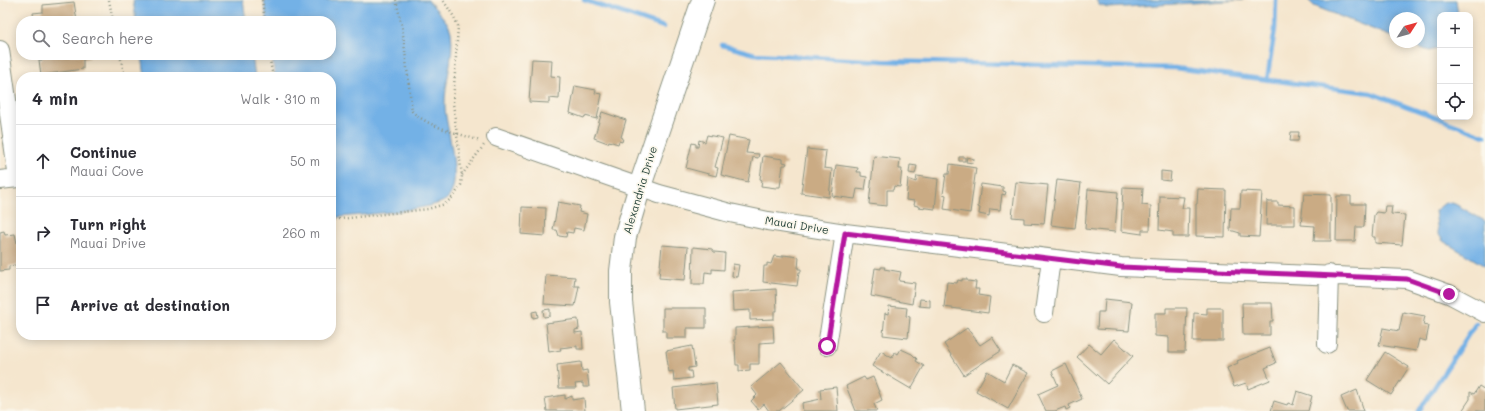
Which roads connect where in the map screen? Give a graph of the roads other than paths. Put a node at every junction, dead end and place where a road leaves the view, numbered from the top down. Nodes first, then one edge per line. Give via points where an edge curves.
1 (703, 0) edge
2 (0, 50) edge
3 (491, 142) road end
4 (16, 164) edge
5 (16, 178) edge
6 (0, 180) edge
7 (640, 186) junction
8 (845, 233) junction
9 (1051, 259) junction
10 (1329, 274) junction
11 (1044, 313) dead end
12 (1485, 313) edge
13 (1327, 344) dead end
14 (827, 346) dead end
15 (633, 411) edge

1 - 7 street, Alexandria Drive
2 - 4 street
3 - 7 street, Mauai Drive
5 - 6 street
7 - 8 street, Mauai Drive via 659,194 730,213
7 - 15 street, Alexandria Drive via 625,237 620,302
8 - 9 street, Mauai Drive
8 - 14 street
9 - 10 street, Mauai Drive via 1121,267
9 - 11 street
10 - 12 street, Mauai Drive via 1407,279 1449,294
10 - 13 street

